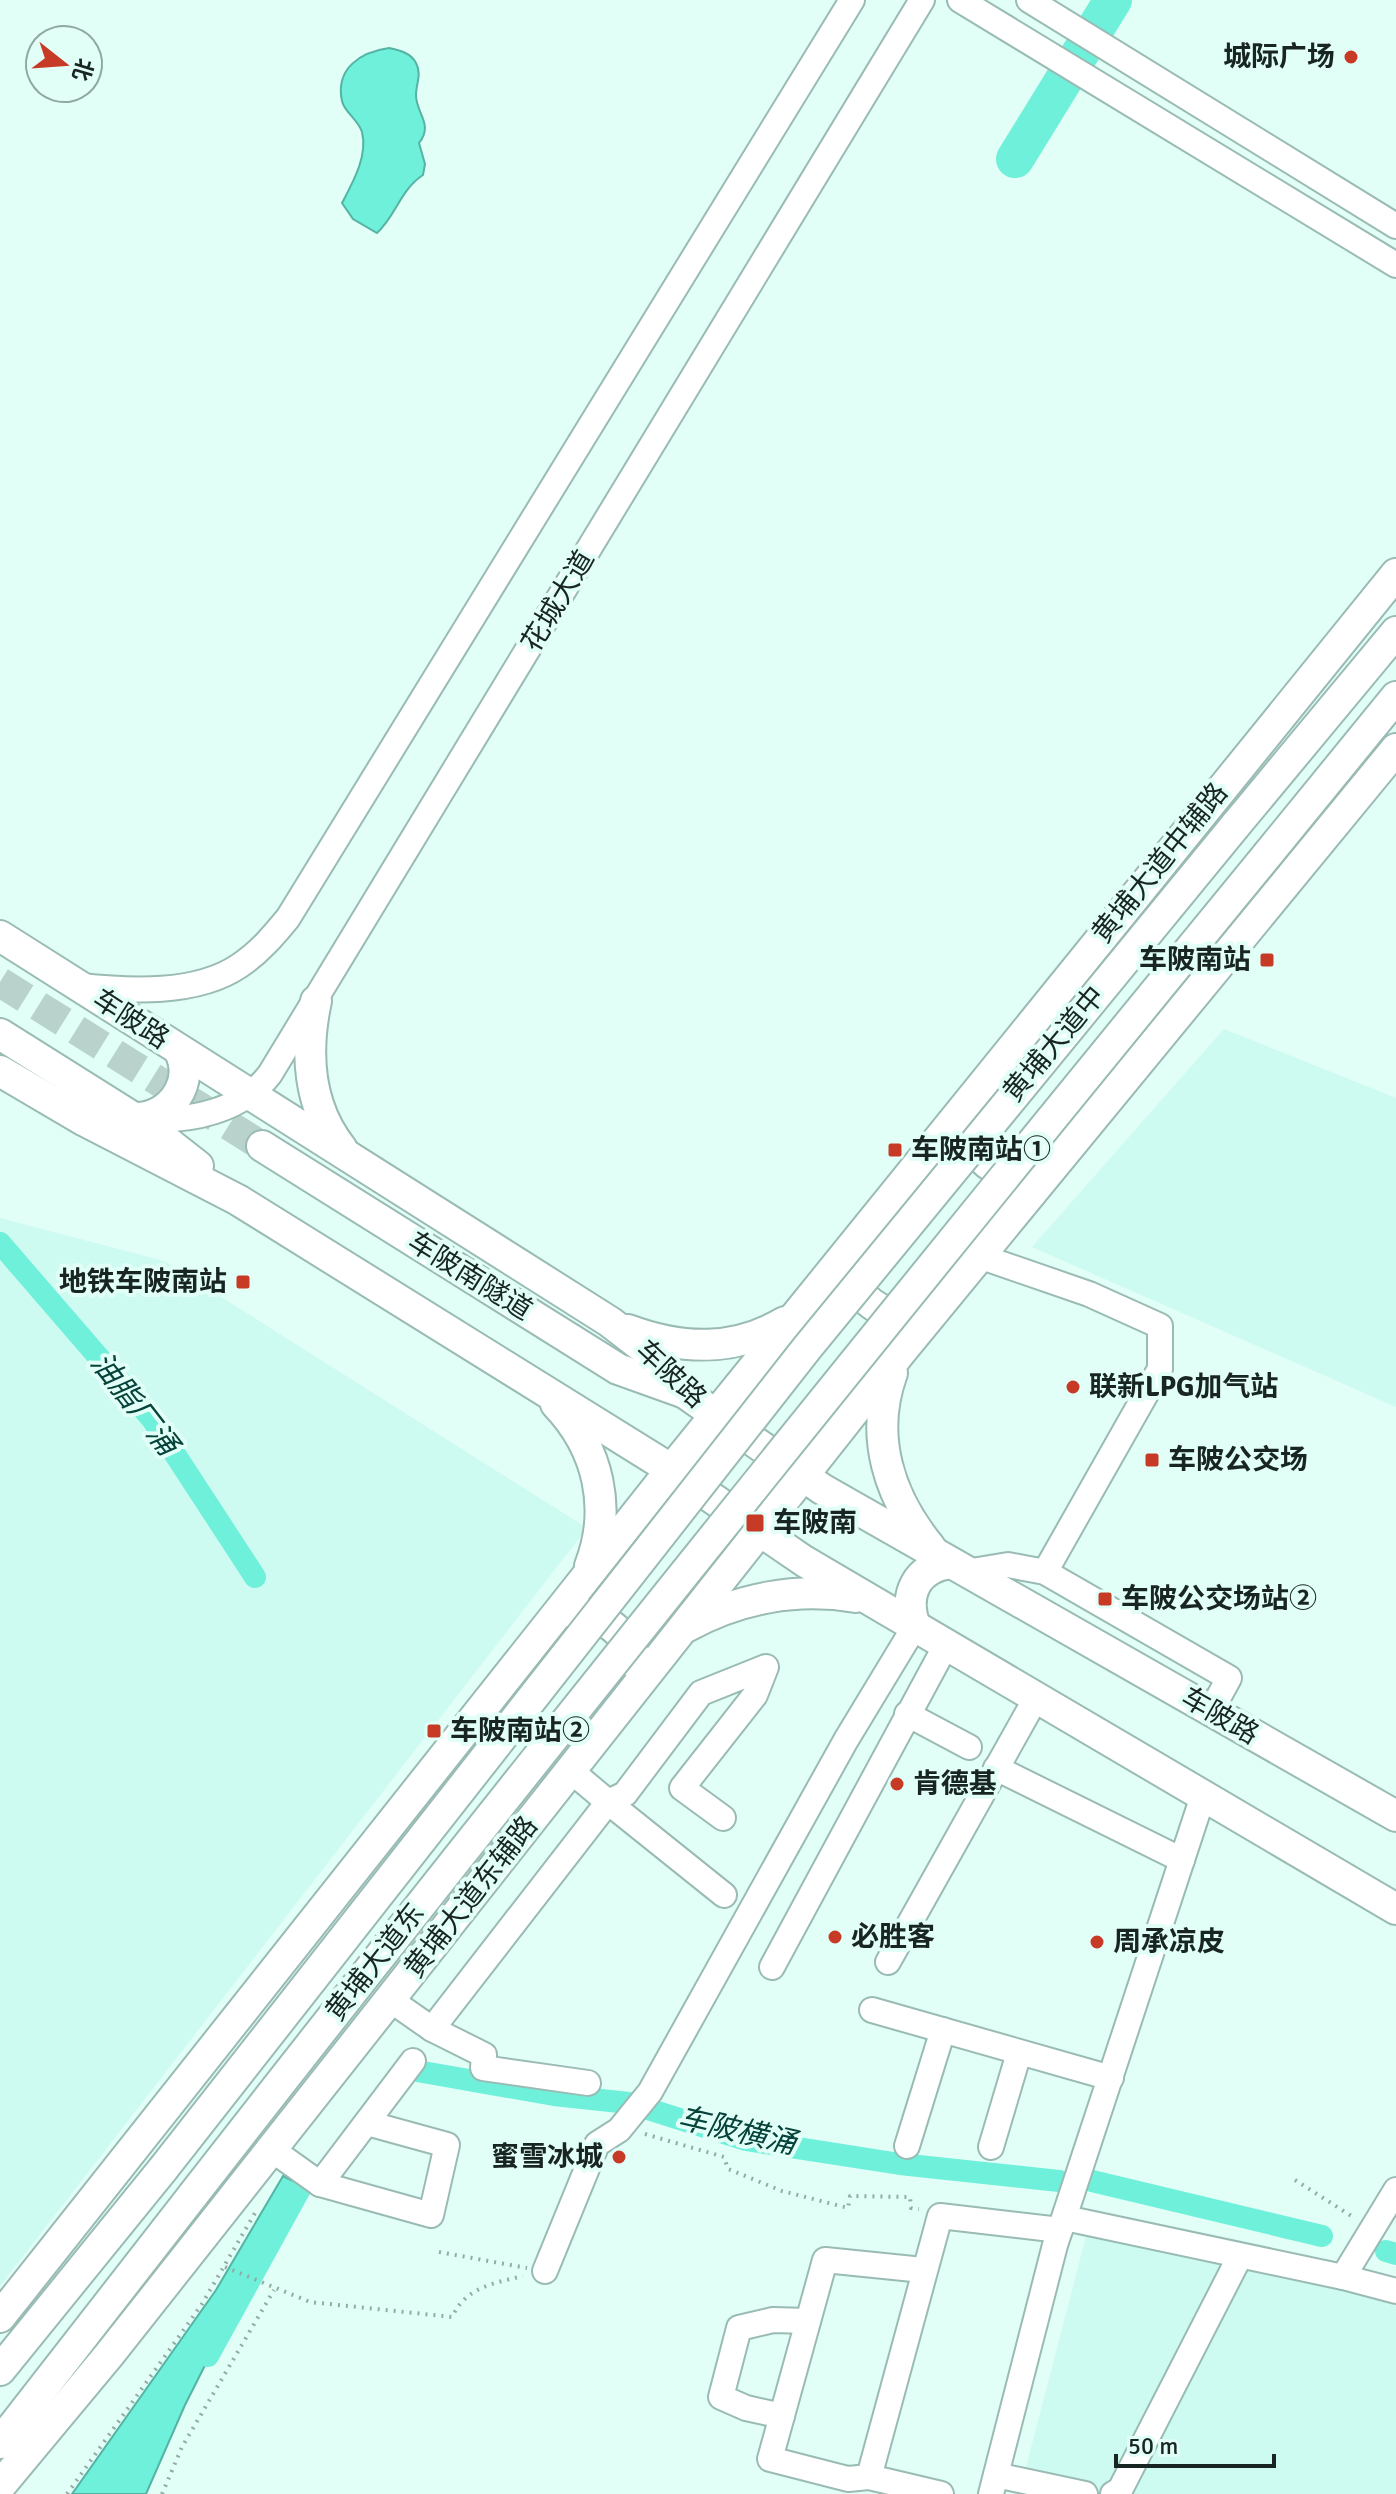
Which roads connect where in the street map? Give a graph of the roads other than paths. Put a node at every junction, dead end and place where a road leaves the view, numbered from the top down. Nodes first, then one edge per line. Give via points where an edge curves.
1 (852, 0) edge
2 (922, 0) edge
3 (960, 0) edge
4 (1029, 0) edge
5 (1396, 226) edge
6 (1396, 265) edge
7 (1396, 574) edge
8 (1396, 632) edge
9 (1396, 697) edge
10 (1396, 749) edge
11 (0, 936) edge
12 (78, 986) junction
13 (316, 1001) junction
14 (0, 1034) edge
15 (179, 1050) junction
16 (0, 1071) edge
17 (251, 1096) junction
18 (964, 1105) junction
19 (135, 1118) junction
20 (262, 1146) tunnel mouth
21 (348, 1157) junction
22 (1046, 1174) junction
23 (238, 1200) junction
24 (849, 1249) junction
25 (979, 1256) junction
26 (796, 1314) junction
27 (931, 1315) junction
28 (610, 1322) junction
29 (900, 1353) junction
30 (540, 1387) junction
31 (685, 1393) junction
32 (716, 1414) junction
33 (718, 1460) joint
34 (671, 1470) junction
35 (803, 1476) junction
36 (754, 1485) joint
37 (760, 1531) junction
38 (951, 1563) junction
39 (1045, 1572) junction
40 (870, 1599) junction
41 (563, 1608) junction
42 (915, 1626) junction
43 (678, 1632) junction
44 (946, 1645) junction
45 (640, 1678) junction
46 (1036, 1698) junction
47 (486, 1706) junction
48 (1211, 1711) junction
49 (907, 1714) junction
50 (969, 1747) dead end
51 (646, 1766) junction
52 (996, 1768) junction
53 (568, 1773) junction
54 (682, 1788) junction
55 (1203, 1796) junction
56 (608, 1802) junction
57 (1396, 1816) edge
58 (723, 1818) dead end
59 (1182, 1860) junction
60 (724, 1895) dead end
61 (1396, 1909) edge
62 (888, 1962) dead end
63 (772, 1967) dead end
64 (389, 1999) junction
65 (872, 2010) dead end
66 (432, 2029) junction
67 (943, 2030) junction
68 (1019, 2053) junction
69 (413, 2061) dead end
70 (1111, 2078) junction
71 (588, 2083) dead end
72 (367, 2123) junction
73 (907, 2146) dead end
74 (991, 2147) dead end
75 (271, 2149) junction
76 (320, 2184) junction
77 (1396, 2190) edge
78 (1062, 2224) junction
79 (1239, 2258) junction
80 (923, 2270) junction
81 (545, 2271) road end
82 (1343, 2277) junction
83 (1396, 2291) edge
84 (0, 2317) edge
85 (807, 2321) junction
86 (0, 2370) edge
87 (782, 2416) junction
88 (0, 2443) edge
89 (869, 2477) junction
90 (993, 2484) edge
91 (0, 2486) edge
92 (1121, 2493) edge
93 (941, 2494) edge
94 (1085, 2494) edge

1 - 12 street via 288,918 255,954 216,977 139,989
2 - 13 street, 花城大道
3 - 6 street
4 - 5 street
7 - 18 main road, 黄埔大道中辅路
8 - 33 main road, 黄埔大道中, bridge
9 - 36 main road, 黄埔大道中, bridge
10 - 22 main road
11 - 12 main road, 车陂路
12 - 15 main road, 车陂路
13 - 17 street, 花城大道
13 - 21 main road via 309,1040 312,1081 329,1131
14 - 19 main road
15 - 17 main road, 车陂路
15 - 19 main road via 185,1073 178,1096 154,1115
16 - 23 main road
17 - 19 street via 194,1115
17 - 21 main road, 车陂路
18 - 22 main road via 967,1135 985,1162 1015,1176
18 - 24 main road, 黄埔大道中辅路
19 - 23 main road
20 - 31 main road, 车陂南隧道 via 618,1369
21 - 28 main road, 车陂路
22 - 25 main road
23 - 30 main road
24 - 26 main road, 黄埔大道中辅路
24 - 27 main road via 852,1279 872,1304 897,1316
25 - 27 main road
25 - 39 street via 1089,1294 1160,1326 1160,1369
26 - 28 main road via 748,1340 705,1346 662,1341
26 - 32 main road, 黄埔大道中辅路
27 - 29 main road
28 - 31 main road, 车陂路 via 645,1349
29 - 35 main road
29 - 38 main road via 881,1411 884,1460 901,1506
30 - 34 main road
30 - 41 main road via 578,1432 599,1485 603,1516 598,1545
31 - 32 main road, 车陂路
32 - 34 main road
32 - 35 main road, 车陂路
33 - 86 main road, 黄埔大道东, bridge
34 - 37 main road
34 - 41 main road
35 - 37 main road
35 - 38 main road, 车陂路
36 - 88 main road, 黄埔大道东, bridge
37 - 40 main road
37 - 43 main road, 黄埔大道东辅路
38 - 39 street
38 - 42 main road via 929,1568 914,1584 910,1606
38 - 48 main road, 车陂路
39 - 48 street via 1229,1678
40 - 42 main road
40 - 43 main road via 825,1594 769,1597 712,1613
41 - 45 main road via 614,1628 632,1646
41 - 47 main road
42 - 44 main road
42 - 81 street via 650,2092 619,2130 597,2144
43 - 45 main road, 黄埔大道东辅路
44 - 46 main road
44 - 49 street
45 - 53 main road, 黄埔大道东辅路
46 - 52 street
46 - 55 main road
47 - 53 main road via 516,1706 544,1723 559,1744
47 - 84 main road
48 - 57 main road, 车陂路
49 - 50 street
49 - 63 street
51 - 54 street
51 - 54 street via 701,1693 766,1667 755,1695
51 - 56 street via 625,1794
52 - 59 street
52 - 62 street
53 - 56 street
53 - 64 main road, 黄埔大道东辅路
54 - 58 street
55 - 59 street
55 - 61 main road
56 - 60 street
56 - 66 street
59 - 70 street
64 - 66 street
64 - 75 main road, 黄埔大道东辅路
65 - 67 street
66 - 71 street via 484,2055 483,2068
67 - 68 street
67 - 73 street
68 - 70 street
68 - 74 street
69 - 72 street
70 - 78 street
72 - 76 street
72 - 76 street via 447,2145 431,2215
75 - 76 street
75 - 91 main road, 黄埔大道东辅路
77 - 82 street
78 - 79 street
78 - 80 street via 940,2216
78 - 90 street
79 - 82 street
79 - 92 street
80 - 85 street via 825,2260
80 - 89 street
82 - 83 street
85 - 87 street
85 - 87 street via 773,2320 739,2328 725,2369 721,2397
87 - 89 street via 770,2459 848,2479
89 - 93 street
90 - 94 street

